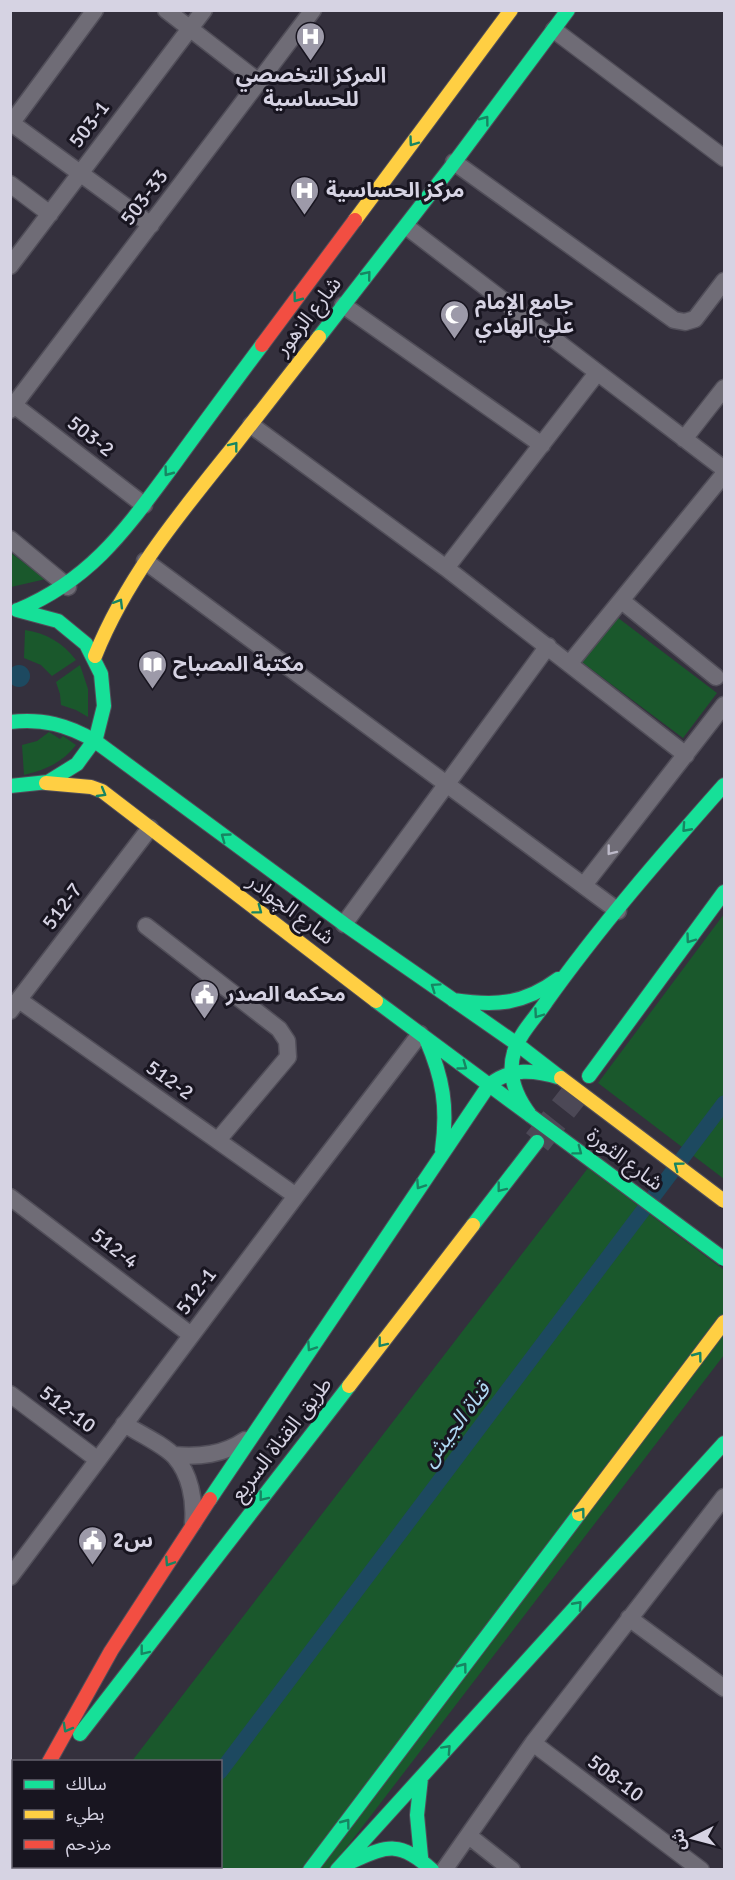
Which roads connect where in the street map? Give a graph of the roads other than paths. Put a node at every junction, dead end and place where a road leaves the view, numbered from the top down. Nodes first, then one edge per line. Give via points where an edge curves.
1 (95, 10) edge
2 (166, 10) edge
3 (204, 10) edge
4 (313, 10) edge
5 (511, 10) edge
6 (568, 10) edge
7 (190, 29) junction
8 (554, 30) junction
9 (259, 82) junction
10 (11, 123) edge
11 (724, 158) edge
12 (454, 162) junction
13 (80, 173) junction
14 (10, 184) edge
15 (50, 214) junction
16 (151, 225) junction
17 (407, 227) junction
18 (10, 266) edge
19 (724, 281) edge
20 (343, 305) junction
21 (597, 373) junction
22 (724, 388) edge
23 (12, 406) edge
24 (251, 424) junction
25 (684, 439) junction
26 (542, 445) junction
27 (724, 469) edge
28 (724, 474) edge
29 (144, 504) junction
30 (10, 539) edge
31 (145, 561) junction
32 (446, 568) junction
33 (68, 587) junction
34 (622, 601) junction
35 (14, 610) edge
36 (548, 646) junction
37 (95, 656) junction
38 (570, 663) junction
39 (716, 677) dead end
40 (724, 705) edge
41 (10, 722) edge
42 (95, 741) junction
43 (686, 754) junction
44 (46, 783) junction
45 (447, 784) junction
46 (724, 785) edge
47 (15, 788) edge
48 (150, 828) junction
49 (584, 885) junction
50 (724, 892) edge
51 (618, 911) junction
52 (344, 924) junction
53 (146, 926) dead end
54 (569, 970) junction
55 (453, 1000) junction
56 (15, 1006) edge
57 (423, 1037) junction
58 (517, 1044) junction
59 (530, 1054) joint
60 (514, 1074) junction
61 (589, 1076) tunnel mouth
62 (561, 1078) junction
63 (489, 1085) junction
64 (501, 1094) joint
65 (531, 1116) junction
66 (218, 1140) junction
67 (537, 1142) tunnel mouth
68 (441, 1153) junction
69 (296, 1196) junction
70 (10, 1197) edge
71 (724, 1201) edge
72 (724, 1259) edge
73 (724, 1322) edge
74 (192, 1335) junction
75 (10, 1394) edge
76 (124, 1424) junction
77 (253, 1434) junction
78 (724, 1443) edge
79 (174, 1455) junction
80 (98, 1460) junction
81 (724, 1497) edge
82 (192, 1528) junction
83 (10, 1576) edge
84 (628, 1618) junction
85 (724, 1688) edge
86 (533, 1743) junction
87 (50, 1760) edge
88 (60, 1760) edge
89 (421, 1778) junction
90 (469, 1836) junction
91 (421, 1857) junction
92 (338, 1868) edge
93 (310, 1869) edge
94 (432, 1869) edge
95 (444, 1869) edge
96 (512, 1869) edge
97 (701, 1869) edge

1 - 10 street
2 - 7 street
3 - 7 street, 503-1
4 - 9 street, 503-33
5 -> 29 main road, شارع الزهور
6 - 8 main road, شارع الزهور
7 - 9 street
7 - 13 street, 503-1
8 - 11 street
12 -> 8 main road, شارع الزهور
9 - 16 street, 503-33
10 - 13 street
12 - 17 main road, شارع الزهور
12 - 19 street via 674,320 685,322 695,318
13 - 15 street, 503-1
13 - 16 street
14 - 15 street
15 - 18 street, 503-1
16 - 23 street, 503-33
20 -> 17 main road, شارع الزهور
17 - 21 street
20 - 24 main road, شارع الزهور
20 - 26 street
21 - 25 street
21 - 26 street
22 - 25 street
23 - 29 street, 503-2
31 -> 24 main road, شارع الزهور
24 - 32 street
25 - 27 street
26 - 32 street
28 - 34 street
29 - 33 main road, شارع الزهور via 93,566
30 - 33 street
37 -> 31 main road, شارع الزهور via 104,630
31 - 45 street
32 - 36 street
33 - 35 main road, شارع الزهور
34 - 38 street
34 - 39 street
35 - 37 main road via 41,613 63,622
36 - 38 street
36 - 45 street
37 - 42 main road via 105,684 105,713
38 - 43 street
40 - 43 street
41 - 42 main road, شارع الچوادر via 40,720 59,724
42 - 44 main road via 82,759
52 -> 42 main road, شارع الچوادر
43 -> 49 street
44 - 47 main road
44 -> 48 main road, شارع الچوادر via 102,791
45 - 49 street
45 - 52 street
46 -> 51 main road
48 - 56 street, 512-7
48 -> 57 main road, شارع الچوادر
49 - 51 street
50 -> 61 main road
51 - 54 main road
55 -> 52 main road, شارع الچوادر
53 - 66 street via 279,1029 287,1041 288,1057
54 - 55 main road via 545,990 516,1002 484,1006
54 -> 58 main road
55 - 58 main road, شارع الچوادر
56 - 66 street, 512-2
57 -> 63 main road, شارع الچوادر
57 - 68 main road via 438,1066 445,1095
57 - 69 street, 512-1
58 - 59 main road, شارع الچوادر
58 - 60 main road
59 - 62 main road, شارع الثورة
60 - 62 main road via 534,1071
60 - 63 main road via 495,1079
60 - 65 main road via 519,1099
71 -> 62 main road, شارع الثورة, bridge
63 - 64 main road, شارع الچوادر
63 - 68 main road
64 - 65 main road, شارع الثورة
65 -> 72 main road, شارع الثورة, bridge
66 - 69 street, 512-2
67 -> 88 main road, طريق القناة السريع
68 -> 77 main road
69 - 74 street, 512-1
70 - 74 street, 512-4
93 -> 73 main road
74 - 76 street, 512-1
75 - 80 street, 512-10
76 - 79 street
76 - 80 street, 512-1
77 - 79 street via 216,1453
77 - 82 main road
89 -> 78 main road
79 - 82 street via 191,1489
80 - 83 street, 512-1
81 - 84 street
82 -> 87 main road via 104,1662
84 - 85 street
84 - 86 street
86 - 90 street
86 - 97 street, 508-10
89 - 91 main road via 417,1815
89 - 92 main road
90 - 95 street
90 - 96 street
91 - 92 main road via 391,1847
91 - 94 main road

